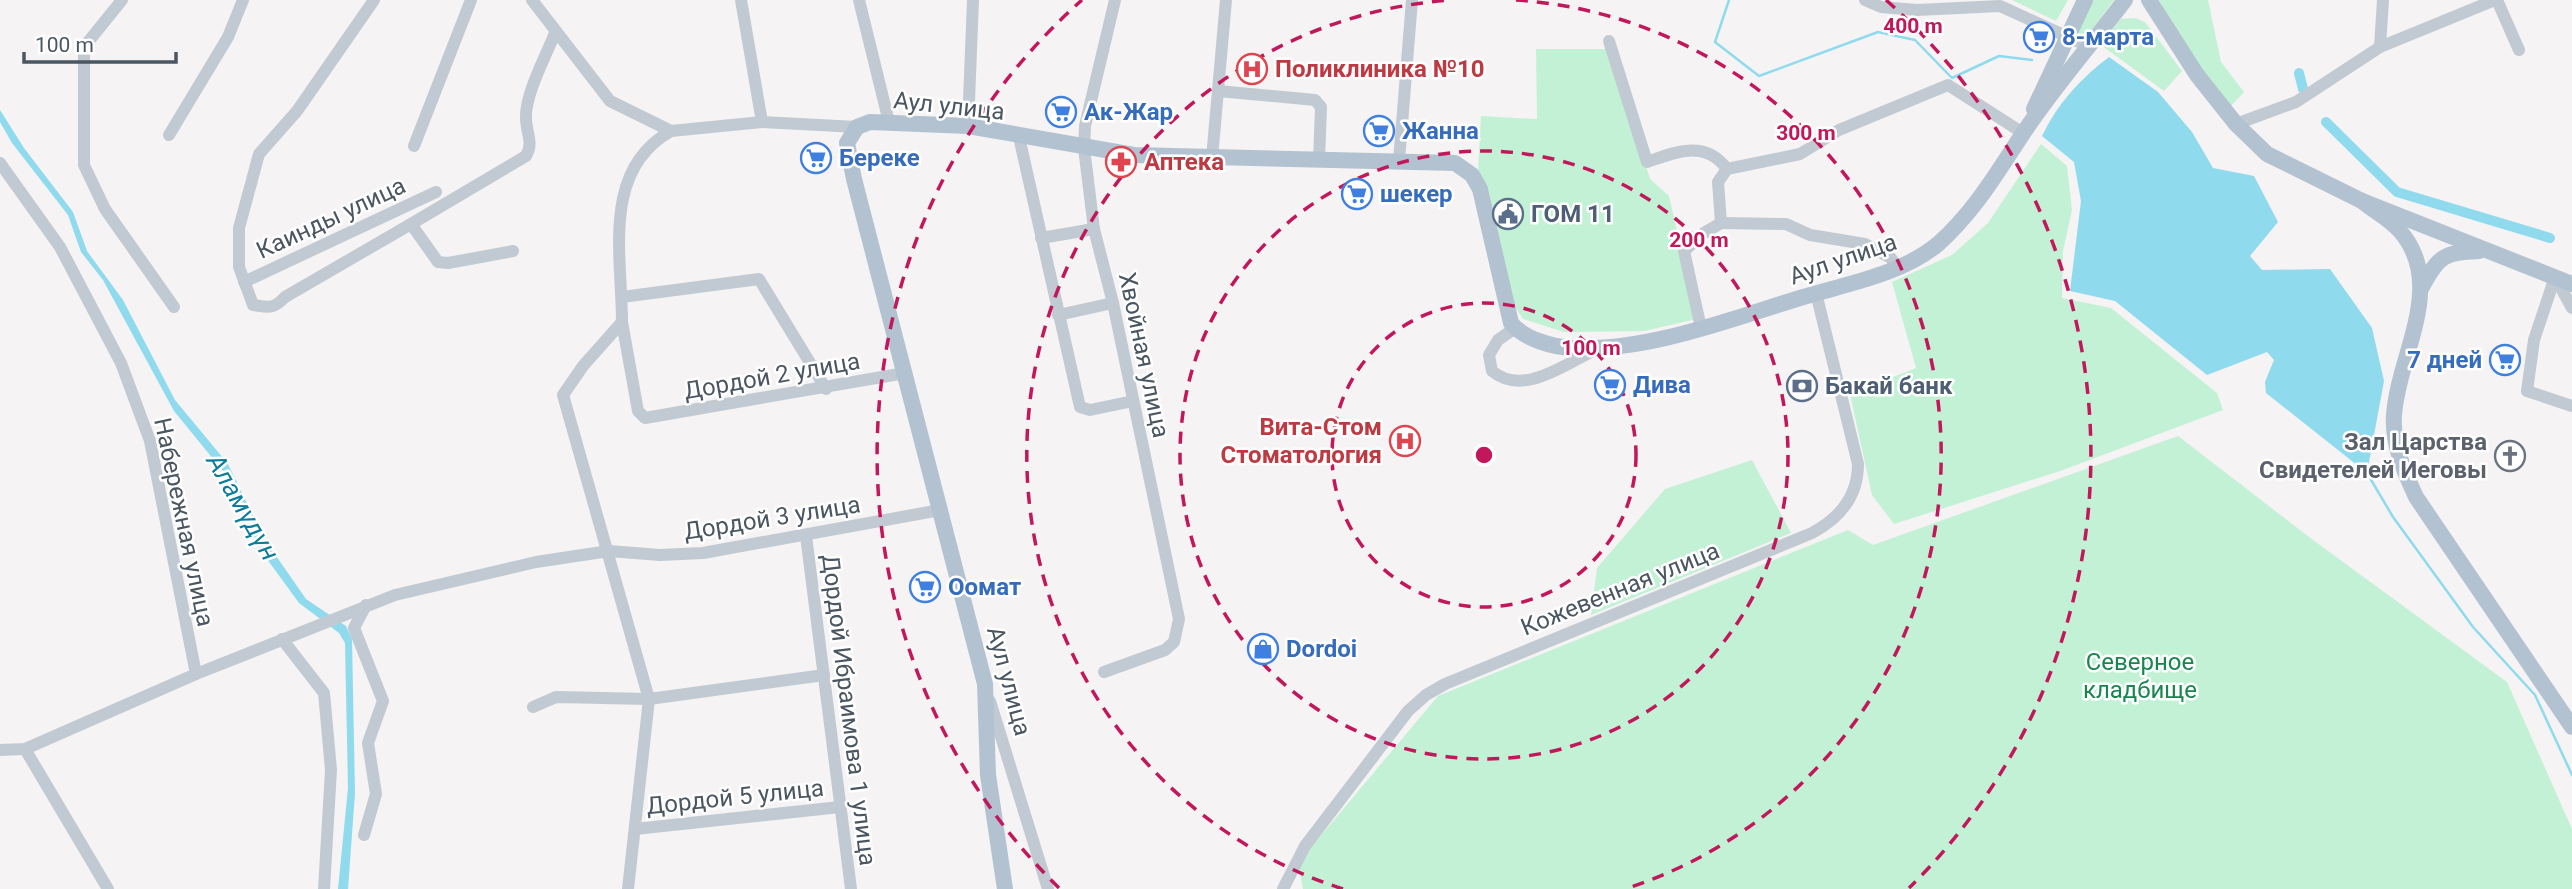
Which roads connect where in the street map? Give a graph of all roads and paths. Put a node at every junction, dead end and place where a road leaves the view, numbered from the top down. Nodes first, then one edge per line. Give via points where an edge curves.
1 (122, 0) edge
2 (243, 0) edge
3 (374, 0) edge
4 (471, 0) edge
5 (532, 0) edge
6 (741, 0) edge
7 (859, 0) edge
8 (972, 0) edge
9 (1115, 0) edge
10 (1226, 0) edge
11 (1412, 0) edge
12 (1865, 0) edge
13 (2085, 0) edge
14 (2125, 0) edge
15 (2150, 0) edge
16 (2383, 0) edge
17 (2496, 0) edge
18 (555, 33) junction
19 (2066, 37) junction
20 (1609, 41) dead end
21 (2090, 47) junction
22 (2380, 47) junction
23 (2519, 50) dead end
24 (1218, 91) junction
25 (762, 122) junction
26 (889, 122) junction
27 (2236, 124) junction
28 (968, 126) junction
29 (857, 127) junction
30 (671, 131) junction
31 (2023, 134) junction
32 (169, 135) dead end
33 (1019, 137) junction
34 (414, 146) dead end
35 (1084, 148) junction
36 (1212, 159) junction
37 (1319, 160) junction
38 (1399, 161) junction
39 (0, 163) edge
40 (1727, 169) junction
41 (436, 192) dead end
42 (2361, 201) junction
43 (1721, 223) junction
44 (411, 224) junction
45 (1094, 229) junction
46 (1041, 238) junction
47 (513, 251) dead end
48 (2487, 251) junction
49 (1896, 267) junction
50 (2555, 277) junction
51 (244, 282) junction
52 (2572, 284) edge
53 (2422, 287) junction
54 (1816, 293) junction
55 (622, 298) junction
56 (1113, 303) junction
57 (174, 307) dead end
58 (2572, 308) edge
59 (1058, 316) junction
60 (622, 322) junction
61 (1515, 328) junction
62 (1701, 328) junction
63 (1600, 347) junction
64 (905, 373) junction
65 (827, 389) junction
66 (1133, 401) junction
67 (2571, 402) edge
68 (940, 510) junction
69 (806, 536) junction
70 (609, 551) junction
71 (363, 606) junction
72 (282, 639) junction
73 (1104, 672) dead end
74 (196, 674) junction
75 (824, 675) junction
76 (985, 684) junction
77 (649, 699) junction
78 (533, 708) dead end
79 (2572, 727) edge
80 (25, 748) junction
81 (0, 750) edge
82 (840, 807) junction
83 (635, 829) junction
84 (364, 835) dead end
85 (108, 889) edge
86 (324, 889) edge
87 (628, 889) edge
88 (851, 889) edge
89 (1006, 889) edge
90 (1048, 889) edge
91 (1283, 889) edge

1 - 57 street via 84,47 84,166 105,209
2 - 32 street via 229,37
3 - 51 street via 297,111 259,154 239,228 239,267
4 - 34 street
5 - 18 street
6 - 25 street
7 - 26 street
8 - 28 street
9 - 35 street, Хвойная улица via 1085,126
10 - 24 street
11 - 38 street
12 - 19 street via 1881,7 1917,10 2000,6
13 - 19 main road
14 - 21 main road
15 - 27 main road via 2197,75
16 - 22 street
17 - 22 street
17 - 23 street
18 - 30 street via 610,101
18 - 44 street via 528,101 530,148 526,156
19 - 21 street
19 - 31 main road
20 - 40 street via 1647,162 1688,148 1719,158
21 - 31 main road
22 - 27 street via 2296,102
24 - 36 street
24 - 37 street via 1315,100 1321,107
25 - 29 street
25 - 30 street
26 - 28 main road, Аул улица
26 - 29 main road, Аул улица
27 - 42 main road via 2267,154
28 - 33 main road, Аул улица
29 - 64 main road, Аул улица via 849,137 848,149
30 - 55 street via 654,141 636,164 619,204
31 - 40 street via 1948,85 1839,130 1800,154
31 - 49 main road, Аул улица via 1971,211 1934,247
33 - 35 main road, Аул улица
33 - 46 street
35 - 36 main road, Аул улица
35 - 45 street, Хвойная улица
36 - 37 main road, Аул улица
37 - 38 main road, Аул улица
38 - 61 main road, Аул улица via 1445,161 1472,175 1480,189 1507,315
39 - 74 street, Набережная улица via 60,247 121,363 150,441
40 - 43 street via 1718,182
41 - 51 street, Каинды улица
42 - 48 main road
42 - 53 main road via 2399,230 2415,254
43 - 49 street via 1786,224 1810,235 1865,244 1891,258
43 - 62 street via 1684,251
44 - 47 street via 438,262
44 - 51 street via 269,309 253,306
45 - 46 street
45 - 56 street, Хвойная улица
46 - 59 street
48 - 50 main road
48 - 53 main road via 2449,253 2435,264
49 - 54 main road, Аул улица
50 - 52 main road
50 - 58 street
50 - 67 street via 2534,340 2527,391
53 - 79 main road via 2394,416 2399,462 2416,497
54 - 62 main road, Аул улица
54 - 91 street, Кожевенная улица via 1858,464 1855,490 1843,509 1812,533 1426,695 1408,711 1305,846
55 - 60 street
55 - 65 street via 759,279
56 - 59 street
56 - 66 street, Хвойная улица
59 - 66 street via 1080,407 1090,410
60 - 65 street, Дордой 2 улица via 638,411 645,418
60 - 70 street via 563,395
61 - 63 main road, Аул улица via 1560,346
61 - 63 street via 1498,340 1489,355 1493,371 1511,381 1546,374
62 - 63 main road, Аул улица
64 - 65 street, Дордой 2 улица
64 - 68 main road, Аул улица
66 - 73 street, Хвойная улица via 1179,619 1174,642 1165,650
68 - 69 street, Дордой 3 улица
68 - 76 main road, Аул улица
69 - 70 street, Дордой 3 улица via 703,553
69 - 75 street, Дордой Ибраимова 1 улица
70 - 71 street, Дордой 3 улица via 499,569
70 - 77 street
71 - 72 street, Дордой 3 улица
71 - 84 street via 354,628 383,701 368,743 376,794
72 - 74 street, Дордой 3 улица
72 - 86 street via 324,693 331,770
74 - 80 street, Дордой 3 улица
75 - 77 street
75 - 82 street, Дордой Ибраимова 1 улица
76 - 89 main road via 988,775
76 - 90 street, Аул улица
77 - 78 street via 556,697
77 - 83 street
80 - 81 street, Дордой 3 улица
80 - 85 street
82 - 83 street, Дордой 5 улица
82 - 88 street, Дордой Ибраимова 1 улица
83 - 87 street

